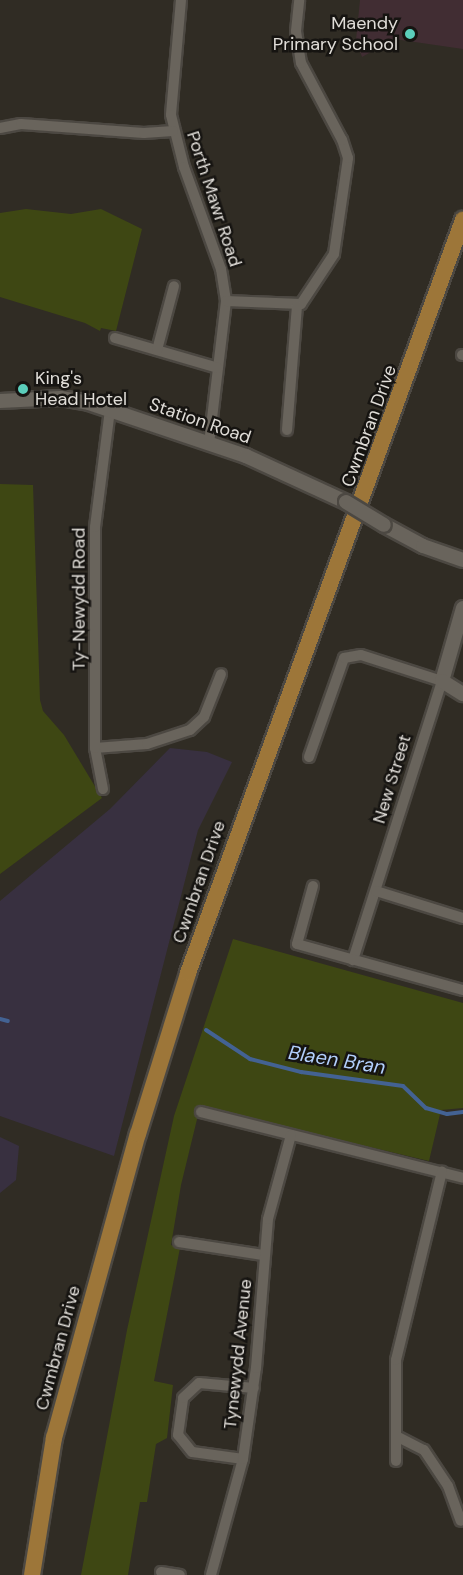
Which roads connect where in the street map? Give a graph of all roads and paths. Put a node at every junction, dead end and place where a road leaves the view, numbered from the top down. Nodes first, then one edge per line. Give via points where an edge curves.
1 (181, 0) edge
2 (299, 0) edge
3 (0, 128) edge
4 (173, 131) junction
5 (463, 220) edge
6 (174, 286) dead end
7 (226, 301) junction
8 (297, 305) junction
9 (115, 338) dead end
10 (157, 350) junction
11 (219, 368) junction
12 (0, 401) edge
13 (110, 410) junction
14 (287, 430) dead end
15 (209, 443) junction
16 (463, 560) edge
17 (463, 608) edge
18 (221, 674) dead end
19 (442, 681) junction
20 (463, 694) edge
21 (95, 748) junction
22 (309, 757) dead end
23 (103, 789) dead end
24 (314, 886) dead end
25 (376, 891) junction
26 (463, 918) edge
27 (353, 960) junction
28 (463, 990) edge
29 (201, 1113) dead end
30 (291, 1135) junction
31 (442, 1172) junction
32 (463, 1178) edge
33 (179, 1242) dead end
34 (264, 1255) junction
35 (254, 1388) junction
36 (398, 1437) junction
37 (243, 1459) junction
38 (396, 1461) dead end
39 (462, 1521) edge
40 (160, 1572) dead end
41 (33, 1575) edge
42 (180, 1575) edge
43 (211, 1575) edge

1 - 4 street, Porth Mawr Road via 170,95
2 - 8 street via 296,31 301,63 348,158 334,254 307,299
3 - 4 street via 21,124 144,133
4 - 7 street, Porth Mawr Road via 221,269
5 - 41 main road, Cwmbran Drive via 188,973 138,1134 54,1438
6 - 10 street
7 - 8 street
7 - 11 street, Porth Mawr Road
8 - 14 street
9 - 10 street
10 - 11 street
11 - 15 street, Porth Mawr Road
12 - 13 street, Station Road via 61,398
13 - 15 street, Station Road
13 - 21 street, Ty-Newydd Road via 95,527
15 - 16 street, Station Road, bridge via 298,477 423,546
17 - 19 street, New Street
18 - 21 street via 204,717 190,730 147,744
19 - 20 street
19 - 22 street via 361,655 349,655 341,662
19 - 25 street, New Street
21 - 23 street, Ty-Newydd Road
24 - 27 street via 297,944
25 - 26 street
25 - 27 street, New Street
27 - 28 street
29 - 30 street
30 - 31 street
30 - 34 street, Tynewydd Avenue via 268,1219
31 - 32 street
31 - 36 street via 396,1360
33 - 34 street
34 - 35 street, Tynewydd Avenue
35 - 37 street, Tynewydd Avenue
35 - 37 street via 199,1383 183,1398 178,1435 192,1452
36 - 38 street
36 - 39 street via 424,1450 448,1486
37 - 43 street, Tynewydd Avenue
40 - 42 street

